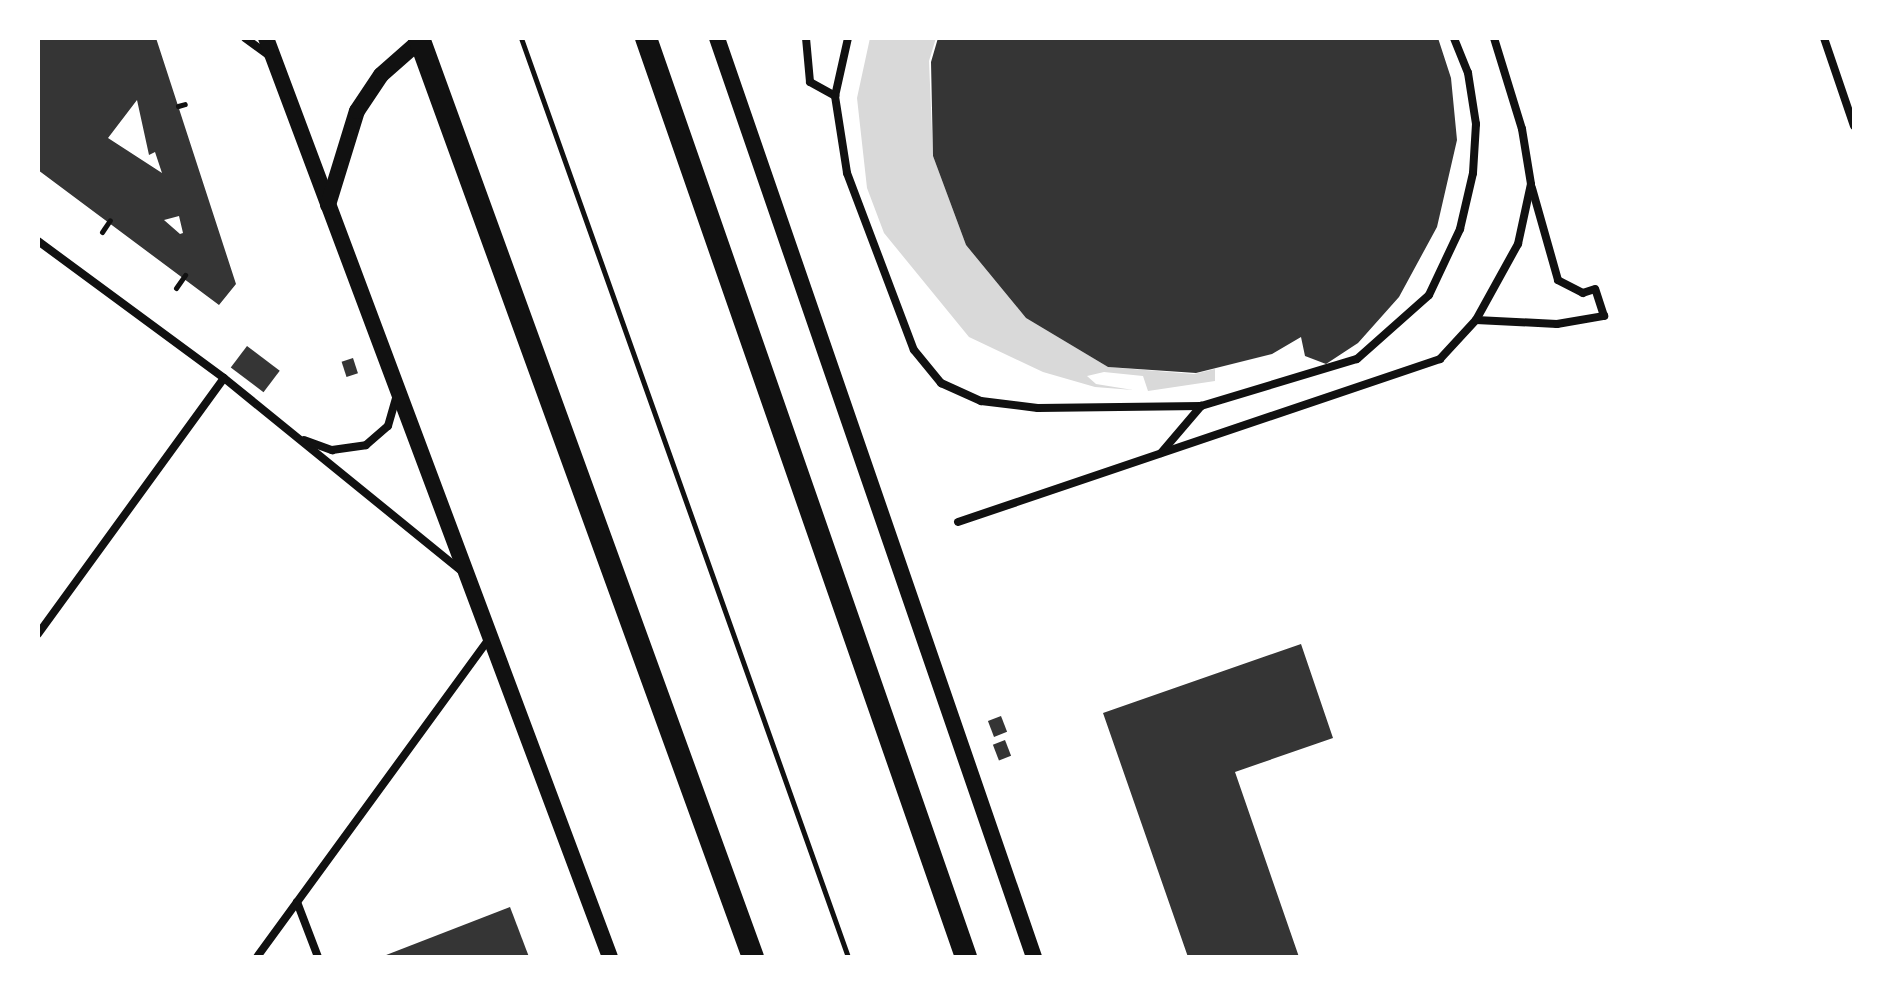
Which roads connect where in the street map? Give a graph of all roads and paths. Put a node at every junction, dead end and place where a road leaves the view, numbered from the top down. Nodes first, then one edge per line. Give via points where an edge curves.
1 (245, 38) edge
2 (266, 38) edge
3 (521, 38) edge
4 (646, 38) edge
5 (717, 38) edge
6 (806, 38) edge
7 (848, 38) edge
8 (1454, 38) edge
9 (1494, 38) edge
10 (1824, 38) edge
11 (421, 39) edge
12 (273, 58) junction
13 (835, 96) junction
14 (1854, 126) edge
15 (1531, 184) junction
16 (328, 205) junction
17 (110, 220) dead end
18 (102, 232) dead end
19 (38, 241) edge
20 (185, 275) dead end
21 (176, 288) dead end
22 (1476, 320) junction
23 (224, 378) junction
24 (398, 390) junction
25 (1201, 406) junction
26 (296, 437) junction
27 (1161, 453) junction
28 (958, 522) dead end
29 (463, 572) junction
30 (38, 634) edge
31 (488, 640) junction
32 (297, 902) junction
33 (257, 957) edge
34 (318, 957) edge
35 (610, 957) edge
36 (753, 957) edge
37 (848, 957) edge
38 (966, 957) edge
39 (1034, 957) edge

1 - 12 street
2 - 12 main road
3 - 37 path
4 - 38 highway
5 - 39 main road
6 - 13 street via 810,82
7 - 13 street
8 - 25 street via 1476,124 1473,173 1460,229 1429,295 1357,359
9 - 15 street via 1522,129
10 - 14 street
11 - 16 main road via 381,75 357,111
11 - 36 highway
12 - 16 main road
13 - 25 street via 847,173 914,350 941,383 981,401 1038,408
15 - 22 street via 1518,244
15 - 22 street via 1558,280 1583,293 1595,289 1604,316 1557,324
16 - 24 main road
17 - 18 path
19 - 23 street
20 - 21 path
22 - 27 street via 1440,359
23 - 26 street
23 - 30 street
24 - 26 street via 388,426 366,445 332,450
24 - 29 main road
25 - 27 street
26 - 29 street
27 - 28 street
29 - 31 main road
31 - 32 street
31 - 35 main road
32 - 33 street
32 - 34 street

